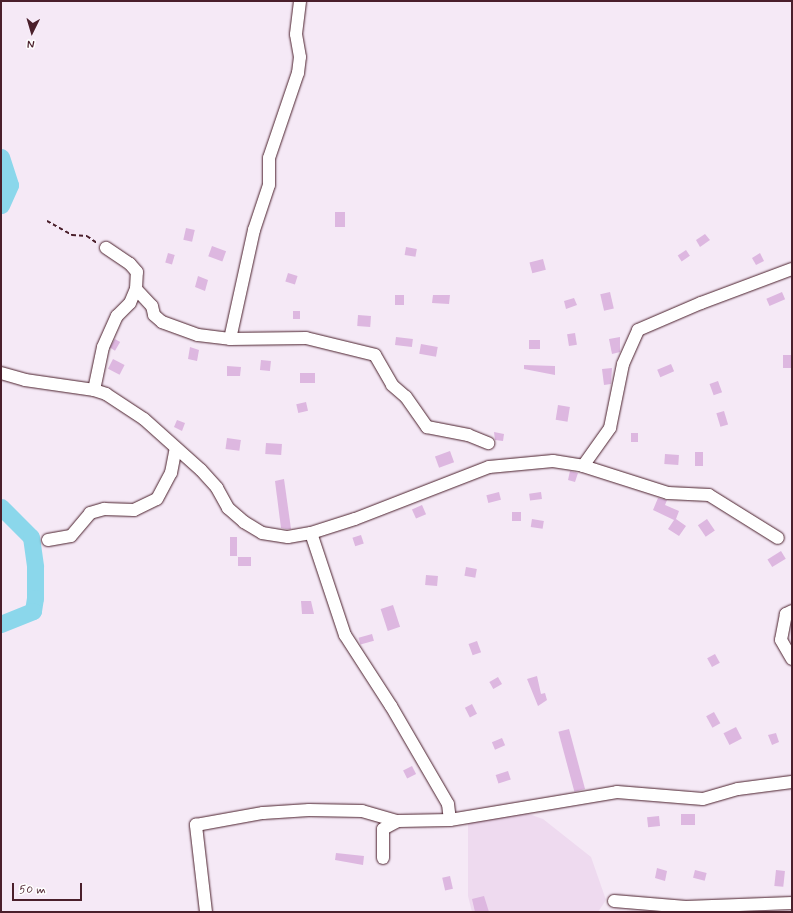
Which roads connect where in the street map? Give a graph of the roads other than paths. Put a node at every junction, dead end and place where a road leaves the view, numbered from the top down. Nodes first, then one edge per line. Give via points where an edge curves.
1 (300, 1) edge
2 (106, 248) road end
3 (792, 269) edge
4 (136, 289) junction
5 (230, 339) junction
6 (1, 373) edge
7 (94, 390) junction
8 (488, 443) dead end
9 (176, 448) junction
10 (583, 466) junction
11 (311, 533) junction
12 (778, 538) dead end
13 (48, 540) dead end
14 (792, 611) edge
15 (792, 659) edge
16 (792, 782) edge
17 (450, 820) junction
18 (398, 821) junction
19 (383, 858) dead end
20 (614, 901) dead end
21 (792, 904) edge
22 (206, 912) edge

1 - 5 street via 296,34 300,57 298,73 269,158 269,185 254,230
2 - 4 street via 130,264 137,272
3 - 10 street via 700,303 638,330 624,364 610,428
4 - 5 street via 152,306 154,315 162,322 198,334
4 - 7 street via 130,303 117,316 104,347
5 - 8 street via 306,338 375,354 392,385 406,397 412,410 427,427 468,435
6 - 7 street via 25,380
7 - 9 street via 144,419
9 - 11 street via 202,470 217,488 228,508 244,522 262,533 288,538
9 - 13 street via 171,473 157,499 134,510 104,509 90,513 71,536
10 - 11 street via 553,461 489,467 355,519
10 - 12 street via 668,493 709,495
11 - 17 street via 346,636 391,706 448,804
14 - 15 street via 786,614 781,640
16 - 17 street via 738,789 703,799 617,792
17 - 18 street
18 - 19 street via 383,828
18 - 22 street via 362,811 309,810 263,813 196,825
20 - 21 street via 686,907

